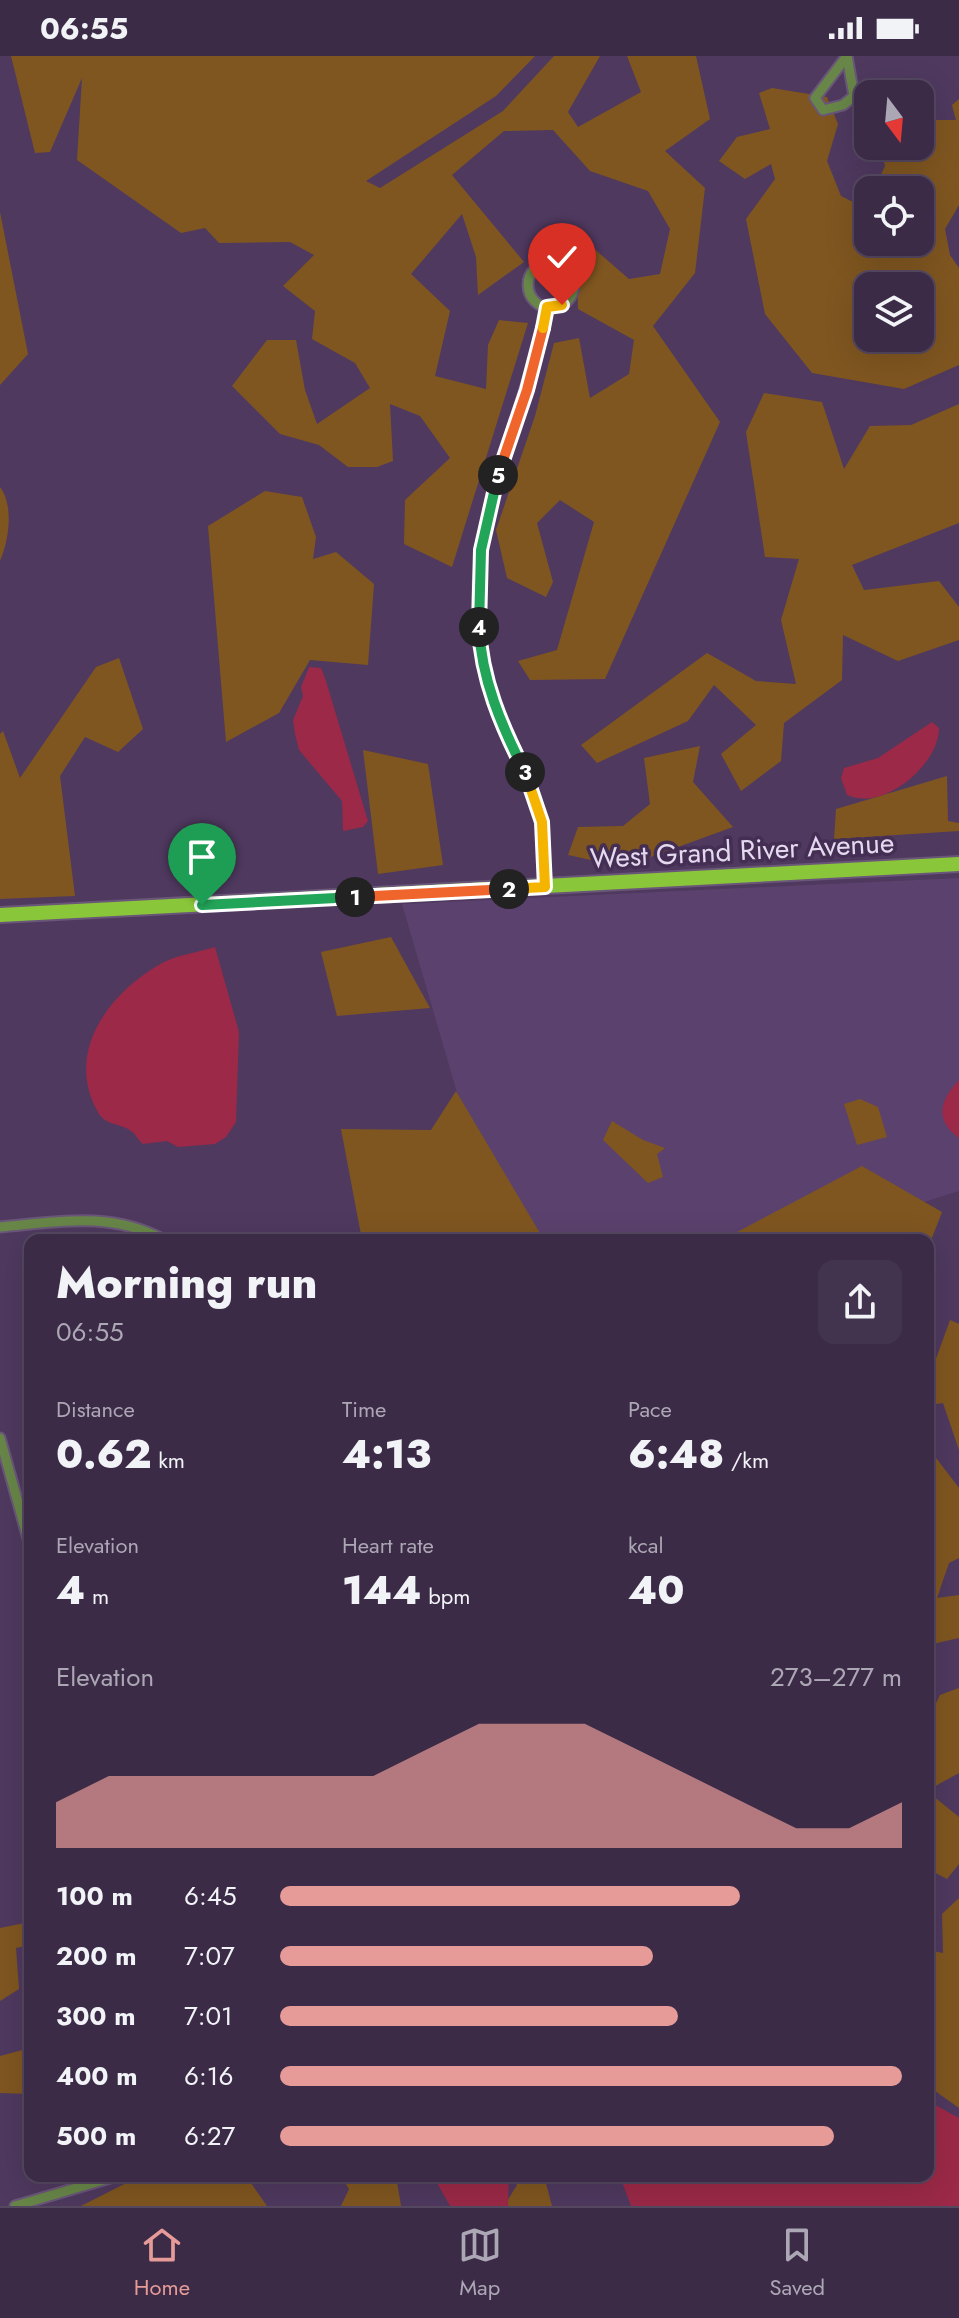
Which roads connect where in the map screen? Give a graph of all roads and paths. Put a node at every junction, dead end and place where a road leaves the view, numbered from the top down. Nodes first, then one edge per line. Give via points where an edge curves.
1 (847, 56) edge
2 (547, 307) junction
3 (959, 864) edge
4 (545, 887) junction
5 (0, 915) edge
6 (0, 1227) edge
7 (151, 1234) edge
8 (0, 1438) edge
9 (24, 1524) edge
10 (97, 2182) edge
11 (15, 2206) edge

1 - 1 street via 854,96 823,110 815,98
2 - 2 street via 566,301 574,285 567,269 552,262 535,268 528,284 534,300
2 - 4 street via 499,473 481,550 478,592 486,679 542,822
3 - 4 main road, West Grand River Avenue
4 - 5 main road, West Grand River Avenue
6 - 7 street via 83,1219 131,1225
8 - 9 street
10 - 11 street

